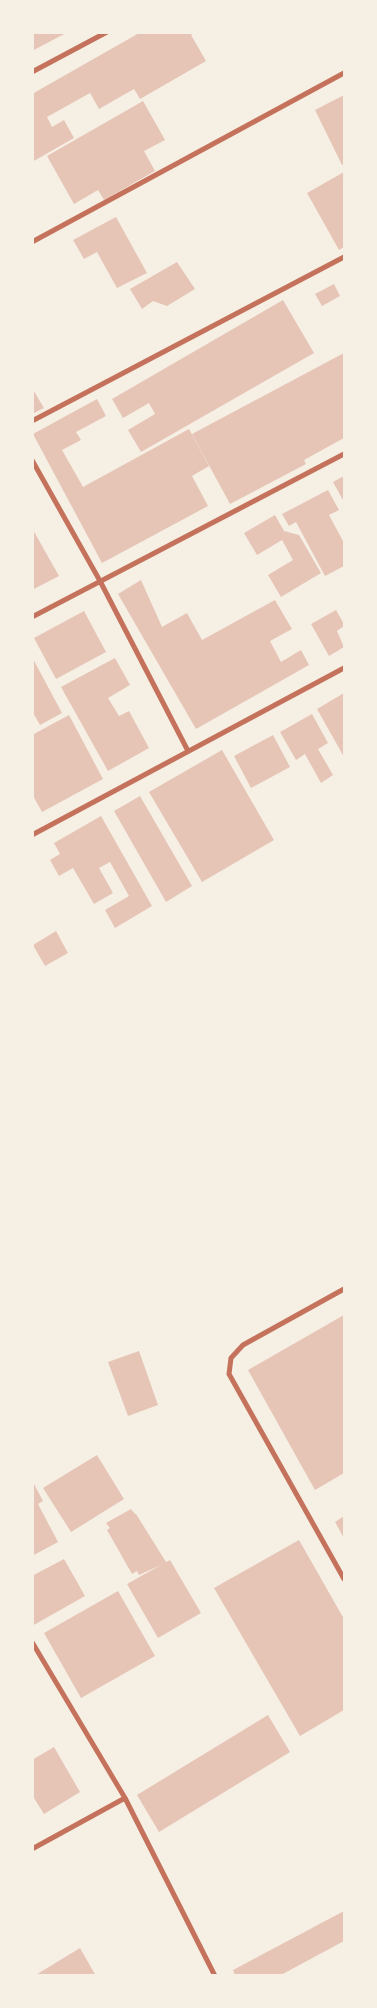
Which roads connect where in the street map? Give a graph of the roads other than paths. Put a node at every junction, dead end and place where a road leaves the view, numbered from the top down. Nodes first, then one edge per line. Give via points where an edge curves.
1 (107, 32) edge
2 (32, 72) edge
3 (344, 73) edge
4 (32, 242) edge
5 (344, 257) edge
6 (32, 421) edge
7 (344, 454) edge
8 (32, 460) edge
9 (100, 581) junction
10 (32, 617) edge
11 (344, 668) edge
12 (188, 751) junction
13 (32, 835) edge
14 (344, 1288) edge
15 (344, 1579) edge
16 (32, 1642) edge
17 (125, 1798) junction
18 (32, 1848) edge
19 (215, 1976) edge

1 - 2 street
3 - 4 street
5 - 6 street
7 - 9 street
8 - 9 street
9 - 10 street
9 - 12 street
11 - 12 street
12 - 13 street
14 - 15 street via 243,1345 231,1358 229,1374
16 - 17 street
17 - 18 street
17 - 19 street

